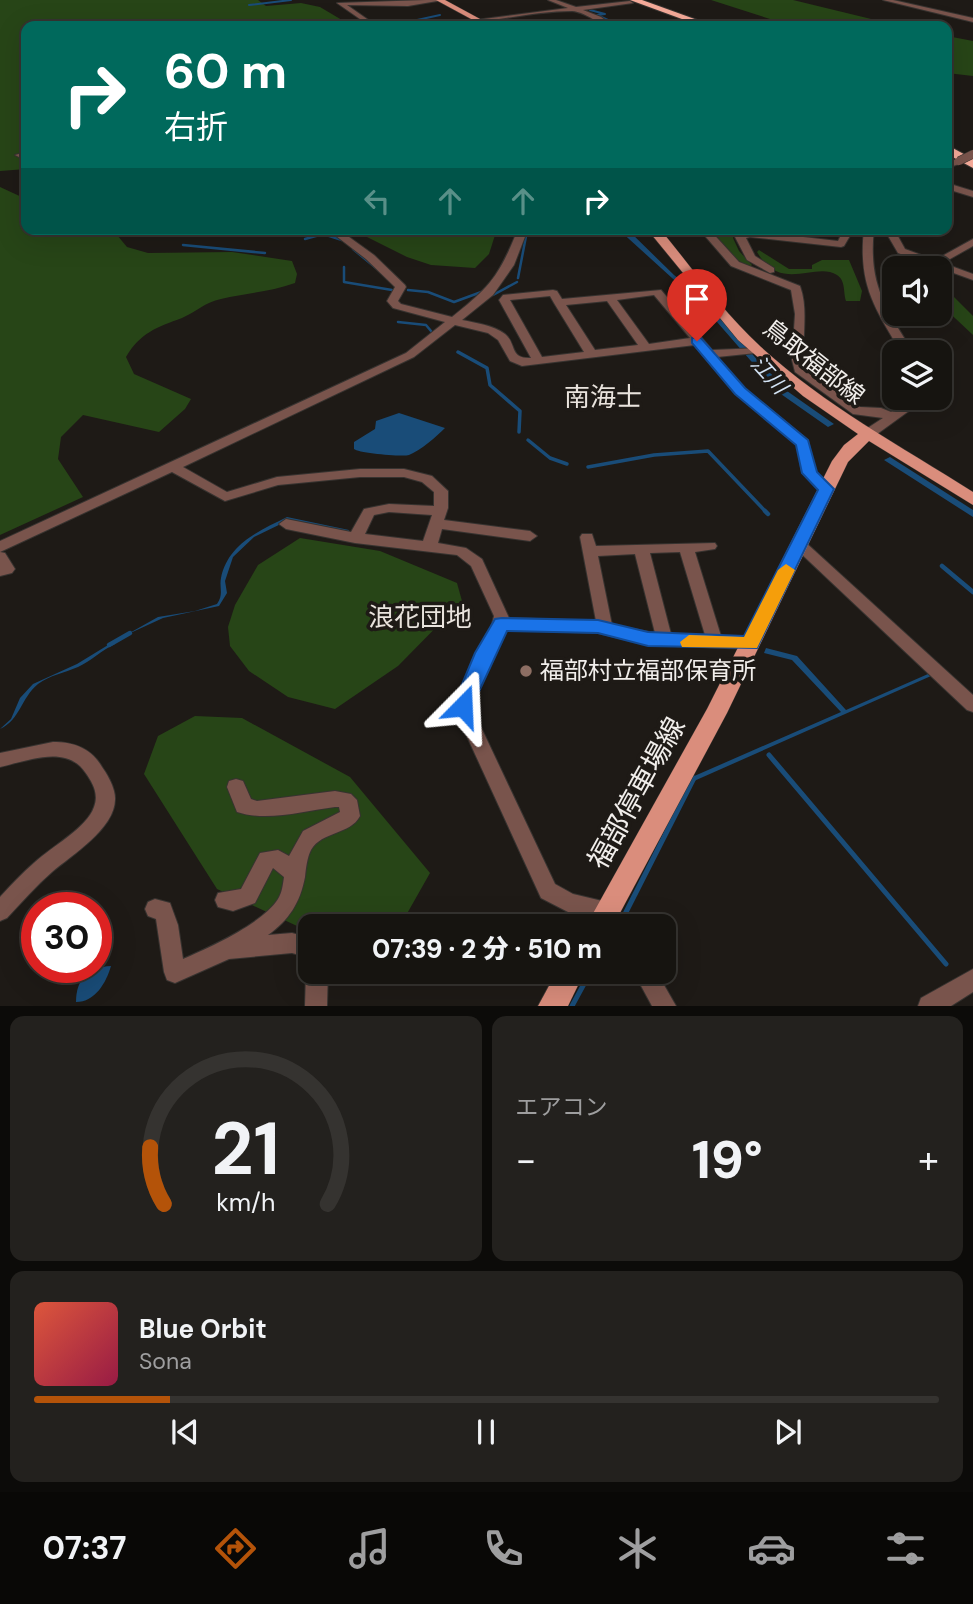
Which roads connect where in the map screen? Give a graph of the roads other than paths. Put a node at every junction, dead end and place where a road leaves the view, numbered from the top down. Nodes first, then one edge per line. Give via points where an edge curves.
1 (333, 0) edge
2 (440, 0) edge
3 (551, 0) edge
4 (886, 0) edge
5 (632, 1) edge
6 (340, 3) junction
7 (574, 11) junction
8 (478, 20) joint
9 (973, 20) edge
10 (367, 21) edge
11 (603, 21) edge
12 (692, 21) edge
13 (952, 151) edge
14 (973, 154) edge
15 (952, 163) edge
16 (973, 163) edge
17 (952, 188) edge
18 (973, 194) edge
19 (340, 235) edge
20 (521, 235) edge
21 (658, 235) edge
22 (709, 235) edge
23 (747, 235) edge
24 (759, 235) edge
25 (846, 235) edge
26 (868, 235) edge
27 (892, 235) edge
28 (973, 242) edge
29 (914, 256) edge
30 (949, 256) edge
31 (952, 270) edge
32 (973, 277) edge
33 (796, 288) junction
34 (610, 298) junction
35 (559, 303) junction
36 (454, 321) junction
37 (900, 340) edge
38 (697, 341) junction
39 (645, 346) junction
40 (756, 351) junction
41 (591, 354) junction
42 (708, 354) junction
43 (538, 360) junction
44 (903, 410) edge
45 (893, 418) junction
46 (868, 434) junction
47 (175, 468) junction
48 (826, 489) junction
49 (973, 500) edge
50 (438, 518) junction
51 (286, 524) dead end
52 (530, 536) dead end
53 (355, 538) junction
54 (799, 544) junction
55 (710, 546) dead end
56 (0, 547) edge
57 (429, 547) junction
58 (687, 547) junction
59 (641, 549) junction
60 (0, 556) edge
61 (0, 571) edge
62 (502, 624) junction
63 (605, 628) junction
64 (665, 640) junction
65 (715, 642) junction
66 (750, 643) junction
67 (973, 705) edge
68 (0, 760) edge
69 (236, 787) dead end
70 (294, 873) junction
71 (225, 900) dead end
72 (155, 909) dead end
73 (0, 911) edge
74 (592, 914) edge
75 (612, 914) edge
76 (298, 945) edge
77 (225, 950) junction
78 (973, 980) edge
79 (317, 984) edge
80 (565, 984) edge
81 (652, 984) edge
82 (316, 1006) edge
83 (552, 1006) edge
84 (665, 1006) edge
85 (929, 1006) edge

1 - 6 street
2 - 6 street
2 - 8 main road
3 - 7 street
4 - 9 street
5 - 7 street
5 - 12 highway
6 - 10 street
7 - 8 street
7 - 11 street
13 - 16 highway
14 - 15 street, bridge
17 - 18 street
19 - 36 street via 401,287 392,300 397,306
20 - 36 street via 509,265 489,293
21 - 40 main road, 鳥取福部線
22 - 33 street via 735,264
23 - 33 street via 740,237 751,258 791,279 799,285
24 - 25 street via 841,244
26 - 37 street via 865,267 869,283
27 - 29 street via 901,251
28 - 30 street
31 - 32 street
33 - 45 street via 801,372 857,411 881,412
34 - 35 street
34 - 38 street via 657,292
34 - 39 street
35 - 41 street
35 - 43 street via 554,293 547,292 504,300
36 - 43 street via 503,338 514,360
36 - 47 street via 410,355
38 - 39 street
38 - 42 street
39 - 41 street
40 - 42 street
40 - 46 main road, 鳥取福部線
41 - 43 street
42 - 48 street via 740,391 803,443 809,473
44 - 45 street
45 - 46 street
46 - 48 main road, 福部停車場線 via 850,448
46 - 49 main road, 鳥取福部線
47 - 50 street via 225,497 303,477 404,473 427,479 441,491
47 - 56 street
48 - 54 main road, 福部停車場線
50 - 52 street
50 - 53 street via 389,508 369,512
50 - 57 street
51 - 53 street
53 - 57 street
54 - 66 main road, 福部停車場線
54 - 67 street
55 - 58 street
57 - 62 street via 461,551 477,563
58 - 59 street
58 - 65 street
59 - 63 street via 588,544
59 - 64 street
60 - 61 street via 7,569
62 - 63 street
62 - 74 street via 484,653 463,706 548,891
63 - 64 street
64 - 65 street
65 - 66 street
66 - 75 main road, 福部停車場線
68 - 73 street via 72,750 90,760 106,785 103,812 93,824
69 - 70 street via 244,806 257,809 335,799 350,806 350,816 344,822 324,826 306,841
70 - 71 street via 278,859 267,859 248,896
70 - 77 street via 286,906
72 - 77 street via 163,910 170,925 175,972
76 - 77 street
78 - 85 street
79 - 82 street
80 - 83 main road
81 - 84 street

